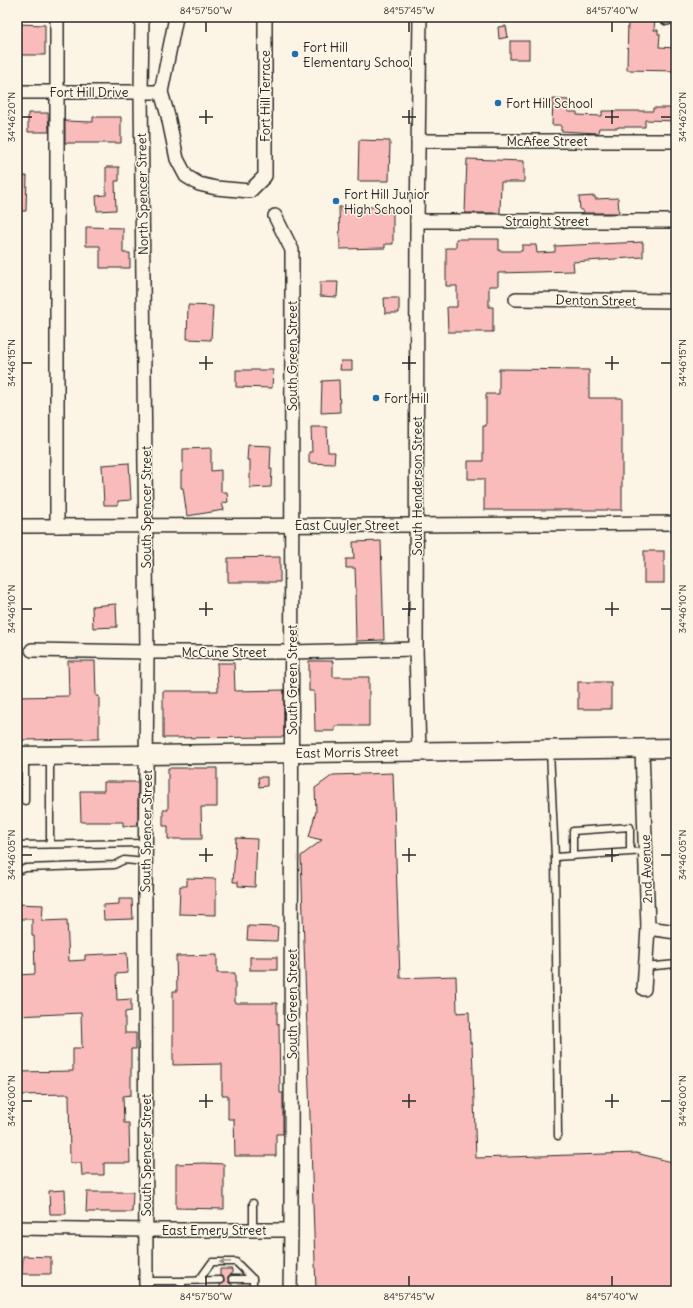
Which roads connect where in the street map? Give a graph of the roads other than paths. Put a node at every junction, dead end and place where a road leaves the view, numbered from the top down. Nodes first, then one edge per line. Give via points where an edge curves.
1 (57, 17) edge
2 (142, 17) edge
3 (176, 17) edge
4 (265, 17) edge
5 (420, 17) edge
6 (17, 92) edge
7 (57, 92) junction
8 (141, 92) junction
9 (161, 92) junction
10 (418, 141) junction
11 (676, 141) edge
12 (275, 216) dead end
13 (417, 221) junction
14 (676, 222) edge
15 (516, 298) dead end
16 (676, 301) edge
17 (145, 372) joint
18 (676, 523) edge
19 (146, 525) junction
20 (292, 525) junction
21 (417, 525) junction
22 (17, 526) edge
23 (57, 526) junction
24 (416, 649) junction
25 (32, 650) dead end
26 (147, 652) junction
27 (291, 652) junction
28 (642, 748) junction
29 (676, 748) edge
30 (550, 750) junction
31 (419, 752) junction
32 (292, 753) junction
33 (147, 755) junction
34 (21, 756) edge
35 (50, 756) junction
36 (26, 801) dead end
37 (146, 843) junction
38 (50, 844) junction
39 (17, 845) edge
40 (630, 851) junction
41 (646, 851) junction
42 (573, 856) junction
43 (555, 857) junction
44 (146, 862) junction
45 (17, 871) edge
46 (648, 928) junction
47 (676, 932) edge
48 (676, 964) edge
49 (645, 967) junction
50 (644, 989) dead end
51 (558, 1136) dead end
52 (253, 1203) dead end
53 (17, 1228) edge
54 (146, 1230) junction
55 (253, 1230) junction
56 (291, 1230) junction
57 (232, 1279) dead end
58 (253, 1279) junction
59 (199, 1280) junction
60 (220, 1280) dead end
61 (182, 1281) junction
62 (146, 1286) edge
63 (182, 1291) edge
64 (253, 1291) edge
65 (290, 1291) edge

1 - 7 street
2 - 8 street, North Spencer Street
3 - 9 street
4 - 9 street, Fort Hill Terrace via 265,176 250,191 216,188 199,184 186,176 177,159
5 - 10 street, South Henderson Street
6 - 7 street, Fort Hill Drive
7 - 8 street, Fort Hill Drive
7 - 23 street
8 - 9 street, Fort Hill Drive
8 - 17 street, North Spencer Street
10 - 11 street, McAfee Street
10 - 13 street, South Henderson Street
12 - 20 street, South Green Street via 292,250
13 - 14 street, Straight Street
13 - 21 street, South Henderson Street
15 - 16 street, Denton Street
17 - 19 street, South Spencer Street
18 - 21 street, East Cuyler Street
19 - 20 street, East Cuyler Street
19 - 23 street, East Cuyler Street
19 - 26 street, South Spencer Street
20 - 21 street, East Cuyler Street
20 - 27 street, South Green Street
21 - 24 street, South Henderson Street
22 - 23 street, East Cuyler Street
24 - 27 street, McCune Street
24 - 31 street, South Henderson Street
25 - 26 street, McCune Street
26 - 27 street, McCune Street
26 - 33 street, South Spencer Street
27 - 32 street, South Green Street
28 - 29 main road, East Morris Street
28 - 30 main road, East Morris Street
28 - 41 street, 2nd Avenue
30 - 31 main road, East Morris Street
30 - 43 lane
31 - 32 main road, East Morris Street
32 - 33 main road, East Morris Street
32 - 56 street, South Green Street
33 - 35 main road, East Morris Street
33 - 37 street, South Spencer Street
34 - 35 main road, East Morris Street
34 - 36 lane
35 - 38 lane
37 - 38 lane
37 - 44 street, South Spencer Street
38 - 39 lane
40 - 41 lane
40 - 42 lane
40 - 42 lane via 630,827 573,831
41 - 46 street, 2nd Avenue
42 - 43 lane
43 - 51 lane
44 - 45 lane via 124,860 114,865 26,868
44 - 54 street, South Spencer Street
46 - 47 street
46 - 49 street, 2nd Avenue
48 - 49 lane
49 - 50 street, 2nd Avenue
52 - 55 lane
53 - 54 street, East Emery Street
54 - 55 street, East Emery Street
54 - 62 street, South Spencer Street
55 - 56 street, East Emery Street
56 - 65 street, South Green Street
57 - 58 lane
58 -> 59 lane via 236,1262 212,1262
58 - 64 lane
59 - 60 lane
59 - 61 lane
61 - 62 lane
61 - 63 lane

